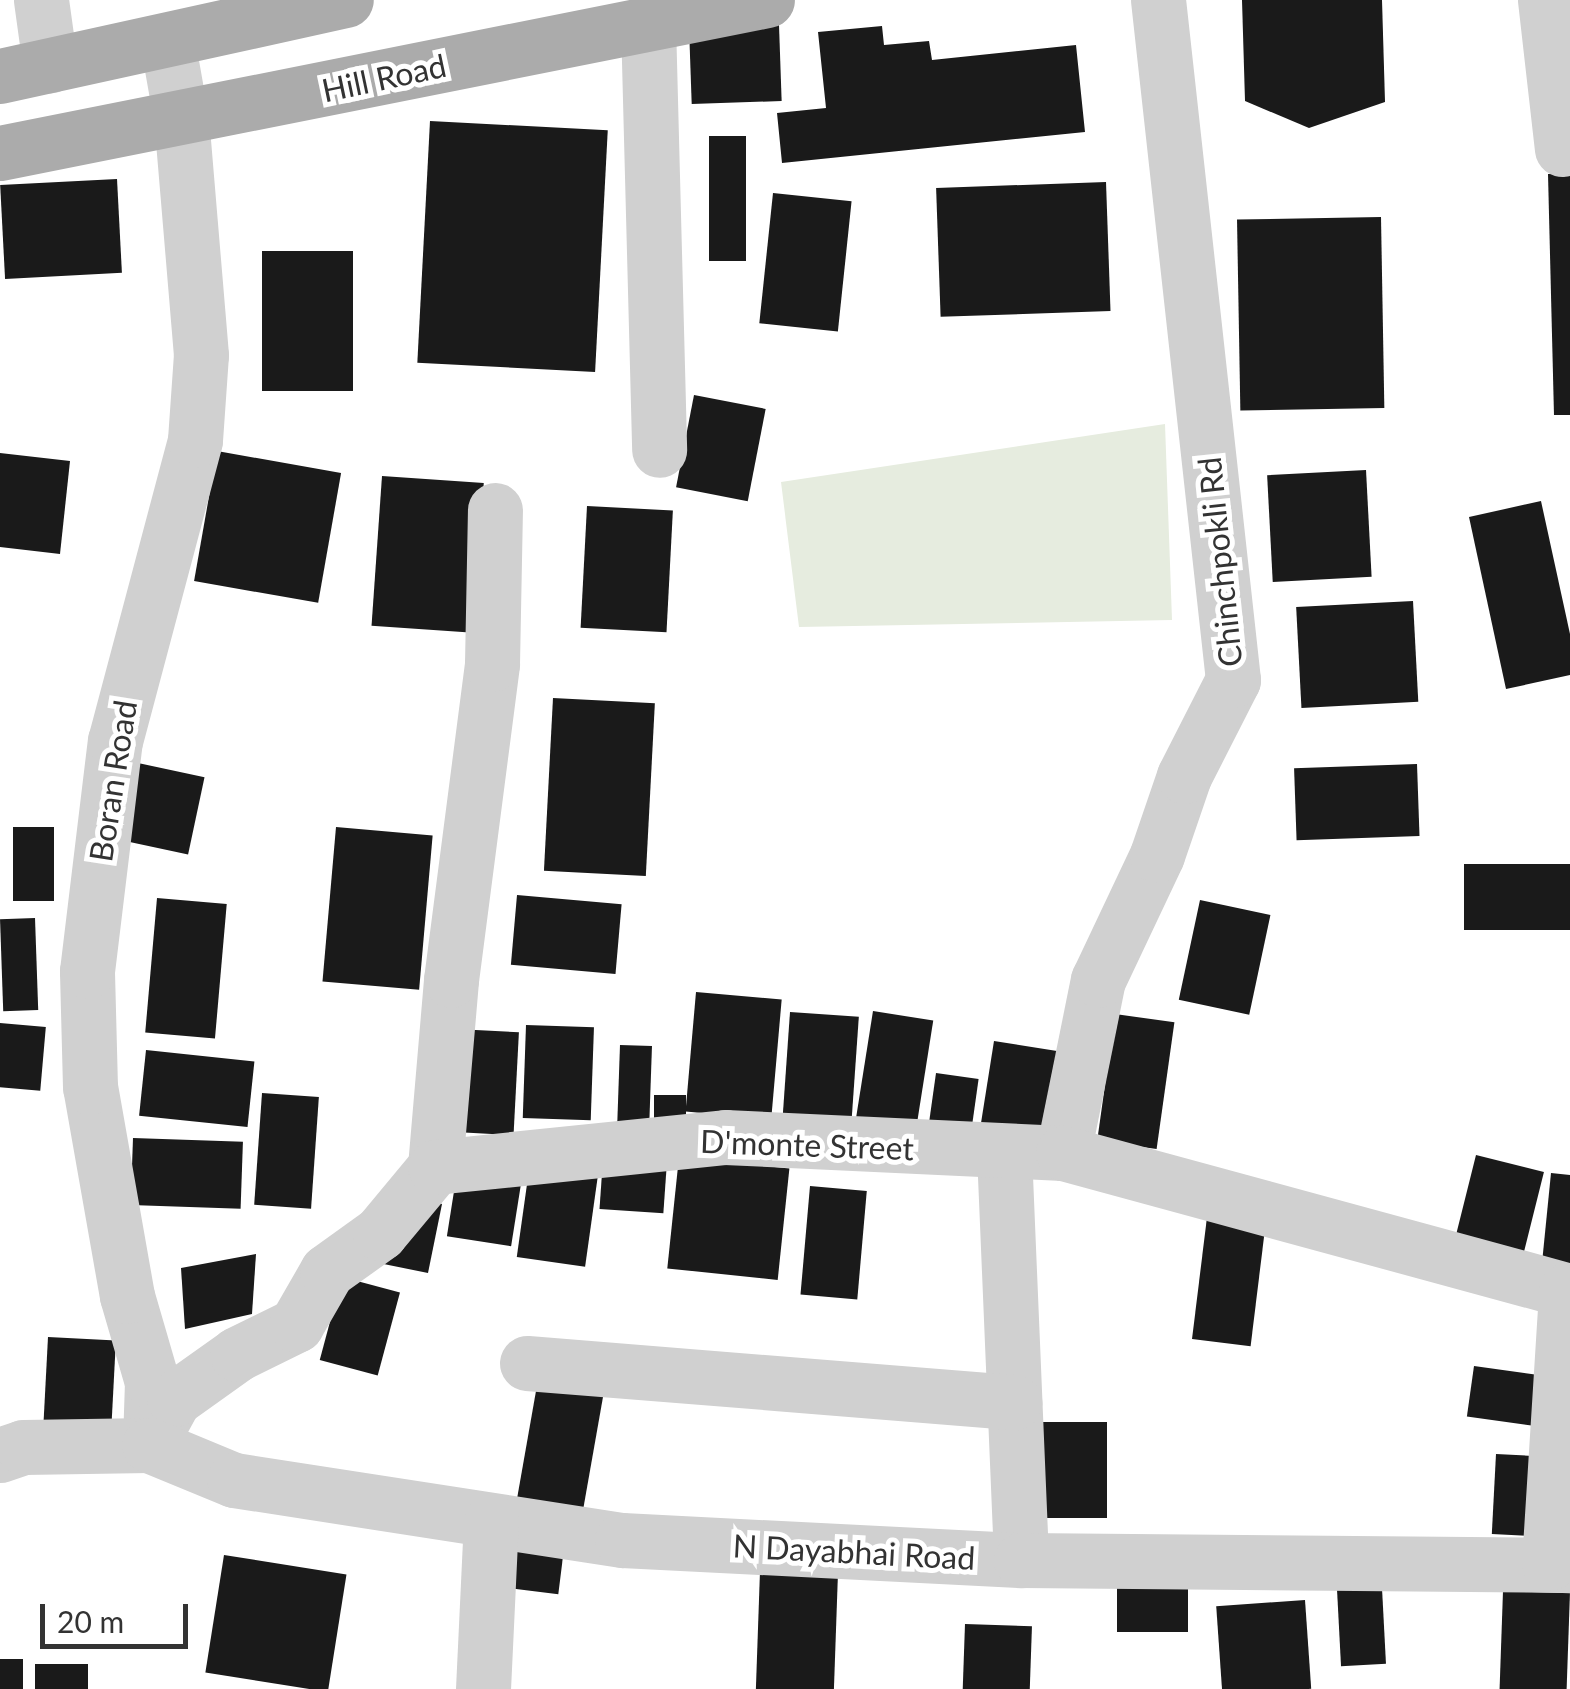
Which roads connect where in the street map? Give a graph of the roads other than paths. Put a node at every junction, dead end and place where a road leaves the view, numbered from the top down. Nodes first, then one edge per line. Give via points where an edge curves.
1 (41, 0) edge
2 (346, 0) edge
3 (768, 0) edge
4 (1158, 0) edge
5 (1545, 0) edge
6 (661, 14) edge
7 (166, 40) junction
8 (25, 71) edge
9 (180, 119) junction
10 (1562, 149) dead end
11 (0, 153) edge
12 (659, 450) dead end
13 (496, 510) dead end
14 (1004, 1152) junction
15 (1063, 1153) junction
16 (434, 1167) junction
17 (1568, 1291) edge
18 (527, 1363) dead end
19 (1014, 1402) junction
20 (149, 1444) junction
21 (0, 1456) edge
22 (491, 1521) junction
23 (1022, 1560) junction
24 (1560, 1564) edge
25 (483, 1689) edge

1 - 8 street
2 - 7 main road
3 - 6 main road, Hill Road
4 - 15 street, Chinchpokli Rd via 1234,680 1184,776 1157,855 1098,980
5 - 10 street
6 - 9 main road, Hill Road
6 - 12 street
7 - 8 main road
7 - 9 street, Boran Road
9 - 11 main road, Hill Road
9 - 20 street, Boran Road via 201,354 194,440 115,740 87,971 90,1087 127,1296 152,1382
13 - 16 street via 492,664
14 - 15 street, D'monte Street
14 - 16 street, D'monte Street via 725,1137
14 - 19 street
15 - 17 street, D'monte Street
16 - 20 street via 380,1233 327,1271 296,1325 238,1354 174,1399
17 - 24 street
18 - 19 street
19 - 23 street
20 - 21 street via 23,1447
20 - 22 street, N Dayabhai Road via 234,1480
22 - 23 street, N Dayabhai Road via 622,1540
22 - 25 street
23 - 24 street, N Dayabhai Road

